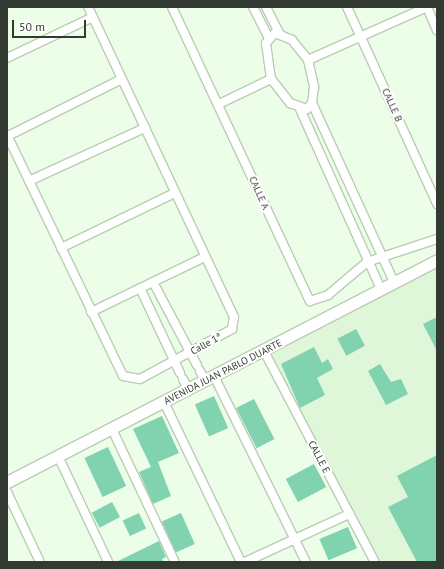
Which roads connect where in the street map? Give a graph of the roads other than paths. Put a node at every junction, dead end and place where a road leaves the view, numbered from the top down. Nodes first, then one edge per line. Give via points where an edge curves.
1 (88, 7) edge
2 (172, 7) edge
3 (253, 7) edge
4 (266, 7) edge
5 (347, 7) edge
6 (427, 7) edge
7 (93, 17) junction
8 (437, 30) edge
9 (279, 33) junction
10 (268, 37) junction
11 (362, 38) junction
12 (7, 58) edge
13 (308, 60) junction
14 (122, 79) junction
15 (271, 79) junction
16 (312, 103) junction
17 (219, 104) junction
18 (300, 109) junction
19 (145, 128) junction
20 (7, 136) edge
21 (29, 181) junction
22 (175, 193) junction
23 (437, 204) edge
24 (437, 239) edge
25 (61, 248) junction
26 (381, 256) junction
27 (205, 257) junction
28 (437, 260) edge
29 (367, 262) junction
30 (153, 282) junction
31 (394, 282) junction
32 (140, 288) junction
33 (381, 289) junction
34 (91, 312) junction
35 (264, 351) junction
36 (188, 354) junction
37 (175, 361) junction
38 (204, 373) junction
39 (188, 390) junction
40 (164, 402) junction
41 (112, 429) junction
42 (58, 456) junction
43 (7, 482) edge
44 (7, 492) edge
45 (349, 514) junction
46 (295, 539) junction
47 (40, 562) edge
48 (108, 562) edge
49 (175, 562) edge
50 (241, 562) edge
51 (245, 562) edge
52 (306, 562) edge
53 (375, 562) edge

1 - 7 street, Calle 1ª
2 - 17 street, CALLE A
3 - 10 street
4 - 9 street
5 - 11 street, CALLE B
6 - 8 street
6 - 11 street
7 - 12 street
7 - 14 street, Calle 1ª
9 - 10 street
9 - 13 street via 297,46
10 - 15 street via 266,55
11 - 13 street
11 - 23 street, CALLE B
13 - 16 street via 314,81
14 - 19 street, Calle 1ª
14 - 20 street
15 - 17 street
15 - 18 street via 281,94
16 - 18 street via 307,109
16 - 26 street
17 - 29 street, CALLE A via 310,301 328,294
18 - 29 street
19 - 21 street
19 - 22 street, Calle 1ª
20 - 21 street, Calle 1ª
21 - 25 street, Calle 1ª
22 - 25 street
22 - 27 street, Calle 1ª
24 - 26 street, CALLE A
25 - 34 street, Calle 1ª
26 - 29 street, CALLE A
26 - 31 street
27 - 30 street
27 - 36 street, Calle 1ª via 234,317 234,326
28 - 31 street, AVENIDA JUAN PABLO DUARTE
29 - 33 street
30 - 32 street
30 - 36 street
31 - 33 street, AVENIDA JUAN PABLO DUARTE
32 - 34 street
32 - 37 street
33 - 35 street, AVENIDA JUAN PABLO DUARTE
34 - 37 street, Calle 1ª via 127,379 140,379
35 - 38 street, AVENIDA JUAN PABLO DUARTE
35 - 45 street, CALLE E
36 - 37 street, Calle 1ª
36 - 38 street
37 - 39 street
38 - 39 street, AVENIDA JUAN PABLO DUARTE
38 - 46 street
39 - 40 street, AVENIDA JUAN PABLO DUARTE
40 - 41 street, AVENIDA JUAN PABLO DUARTE
40 - 50 street
41 - 42 street, AVENIDA JUAN PABLO DUARTE
41 - 49 street
42 - 43 street, AVENIDA JUAN PABLO DUARTE
42 - 48 street
44 - 47 street
45 - 46 street
45 - 53 street, CALLE E
46 - 51 street
46 - 52 street

